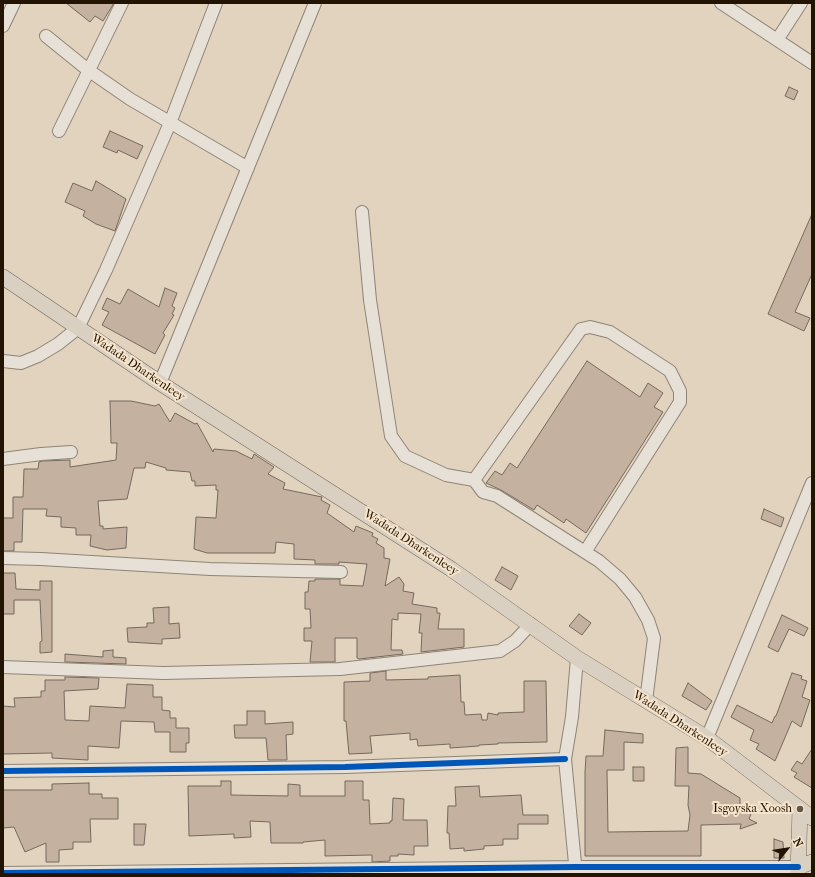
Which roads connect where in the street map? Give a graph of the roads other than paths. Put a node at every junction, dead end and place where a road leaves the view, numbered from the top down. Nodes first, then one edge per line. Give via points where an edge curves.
1 (14, 3) edge
2 (122, 3) edge
3 (216, 3) edge
4 (315, 3) edge
5 (721, 3) edge
6 (801, 3) edge
7 (3, 26) edge
8 (46, 36) dead end
9 (777, 40) junction
10 (812, 63) edge
11 (88, 70) junction
12 (170, 123) junction
13 (59, 131) dead end
14 (248, 168) junction
15 (362, 212) dead end
16 (3, 277) edge
17 (78, 328) junction
18 (3, 361) edge
19 (160, 383) junction
20 (71, 452) dead end
21 (3, 459) edge
22 (474, 480) junction
23 (812, 483) edge
24 (585, 552) junction
25 (3, 558) edge
26 (341, 572) dead end
27 (531, 624) junction
28 (577, 658) junction
29 (3, 667) edge
30 (646, 701) junction
31 (707, 738) junction
32 (565, 759) junction
33 (3, 771) edge
34 (800, 809) junction
35 (812, 818) edge
36 (803, 868) edge
37 (576, 870) edge
38 (3, 873) edge

1 - 7 street
2 - 11 street
3 - 12 street
4 - 14 street
5 - 9 street
6 - 9 street
8 - 11 street
9 - 10 street
11 - 12 street
11 - 13 street
12 - 14 street
12 - 17 street
14 - 19 street
15 - 22 street via 370,300 391,436 405,456 446,475
16 - 17 main road, Wadada Dharkenleey
17 - 18 street via 38,356 21,363
17 - 19 main road, Wadada Dharkenleey
19 - 27 main road, Wadada Dharkenleey via 451,568
20 - 21 street
22 - 24 street via 483,492 497,496
22 - 24 street via 581,329 590,327 610,332 670,371 680,391 680,402
23 - 31 street
24 - 30 street via 620,578 648,620 654,638
25 - 26 street via 41,558 210,569
27 - 28 main road, Wadada Dharkenleey
27 - 29 street via 516,641 500,652 340,670 163,673
28 - 30 main road, Wadada Dharkenleey
28 - 32 street
30 - 31 main road, Wadada Dharkenleey
31 - 34 main road, Wadada Dharkenleey
32 - 33 street via 345,767
32 - 37 street
34 - 35 main road, Wadada Dharkenleey
34 - 36 main road
36 - 37 street
37 - 38 street

